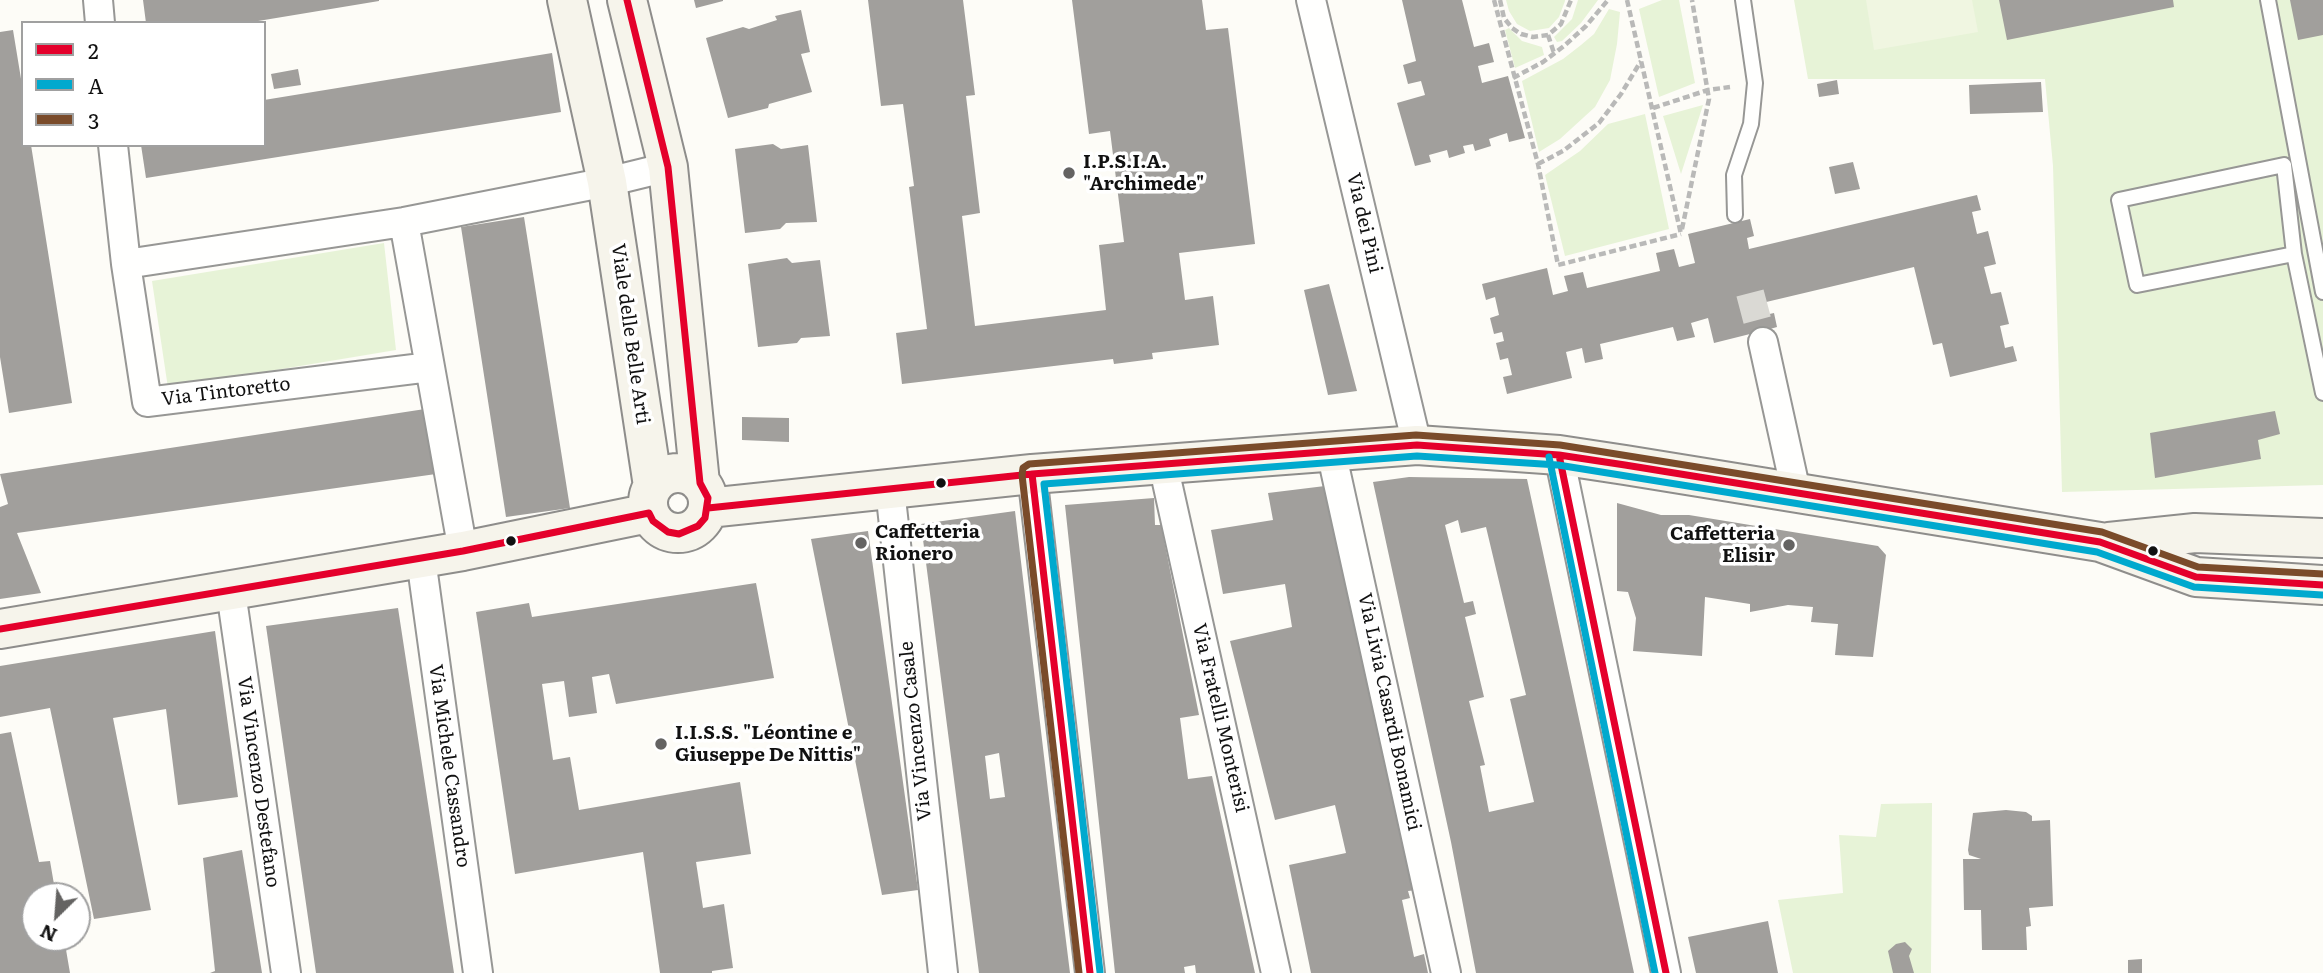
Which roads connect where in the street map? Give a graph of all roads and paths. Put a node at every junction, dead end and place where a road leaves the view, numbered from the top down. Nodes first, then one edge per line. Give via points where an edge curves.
1 (98, 0) edge
2 (567, 0) edge
3 (627, 0) edge
4 (1311, 0) edge
5 (1494, 0) edge
6 (1500, 0) edge
7 (1572, 0) edge
8 (1608, 0) edge
9 (1627, 0) edge
10 (1692, 0) edge
11 (1743, 0) edge
12 (2268, 0) edge
13 (1498, 8) junction
14 (100, 21) edge
15 (1548, 35) junction
16 (1554, 53) junction
17 (1642, 61) junction
18 (1513, 78) junction
19 (1755, 83) junction
20 (1708, 90) junction
21 (1653, 108) junction
22 (113, 147) edge
23 (1538, 164) junction
24 (668, 167) junction
25 (607, 182) junction
26 (1735, 215) dead end
27 (404, 222) junction
28 (1681, 234) junction
29 (2294, 254) junction
30 (126, 264) junction
31 (2323, 292) edge
32 (1763, 342) tunnel mouth
33 (430, 367) junction
34 (2323, 393) edge
35 (1417, 445) junction
36 (1331, 451) junction
37 (1559, 455) junction
38 (1163, 464) junction
39 (1032, 474) junction
40 (890, 489) junction
41 (1796, 492) junction
42 (704, 495) junction
43 (651, 499) junction
44 (2323, 538) edge
45 (2100, 542) junction
46 (463, 551) junction
47 (421, 559) junction
48 (2323, 585) edge
49 (231, 592) junction
50 (0, 629) edge
51 (286, 973) edge
52 (478, 973) edge
53 (943, 973) edge
54 (1090, 973) edge
55 (1276, 973) edge
56 (1446, 973) edge
57 (1666, 973) edge

1 - 14 street
2 - 25 street, Viale delle Belle Arti
3 - 24 street
4 - 35 street, Via dei Pini
5 - 13 path
6 - 13 path
7 - 15 path via 1561,24
8 - 16 path
9 - 17 path
10 - 20 path
11 - 19 lane
12 - 31 lane
13 - 15 path via 1521,34
13 - 18 path
15 - 16 path
16 - 18 path
17 - 21 path
17 - 23 path via 1599,123
18 - 23 path
19 - 20 path
19 - 26 lane via 1751,124 1734,176
20 - 21 path
20 - 28 path
21 - 28 path
22 - 30 street
23 - 28 path via 1558,265
24 - 25 street
24 - 42 street
25 - 27 street
25 - 43 street, Viale delle Belle Arti
27 - 30 street
27 - 33 street
29 - 29 lane via 2284,165 2119,200 2137,285
29 - 34 lane
30 - 33 street, Via Tintoretto via 147,402
32 - 41 street
33 - 46 street
35 - 36 street
35 - 37 street
36 - 38 street
36 - 56 street, Via Livia Casardi Bonamici
37 - 41 street
37 - 57 street
38 - 39 street
38 - 55 street, Via Fratelli Monterisi
39 - 40 street
39 - 54 street
40 - 42 street
40 - 53 street, Via Vincenzo Casale
41 - 45 street
42 - 43 street via 689,474 679,472 668,474
42 - 43 street via 705,518 679,534 660,527
43 - 46 street
44 - 45 street via 2195,533
45 - 48 street via 2196,577
46 - 47 street
47 - 49 street
47 - 52 street, Via Michele Cassandro
49 - 50 street
49 - 51 street, Via Vincenzo Destefano

